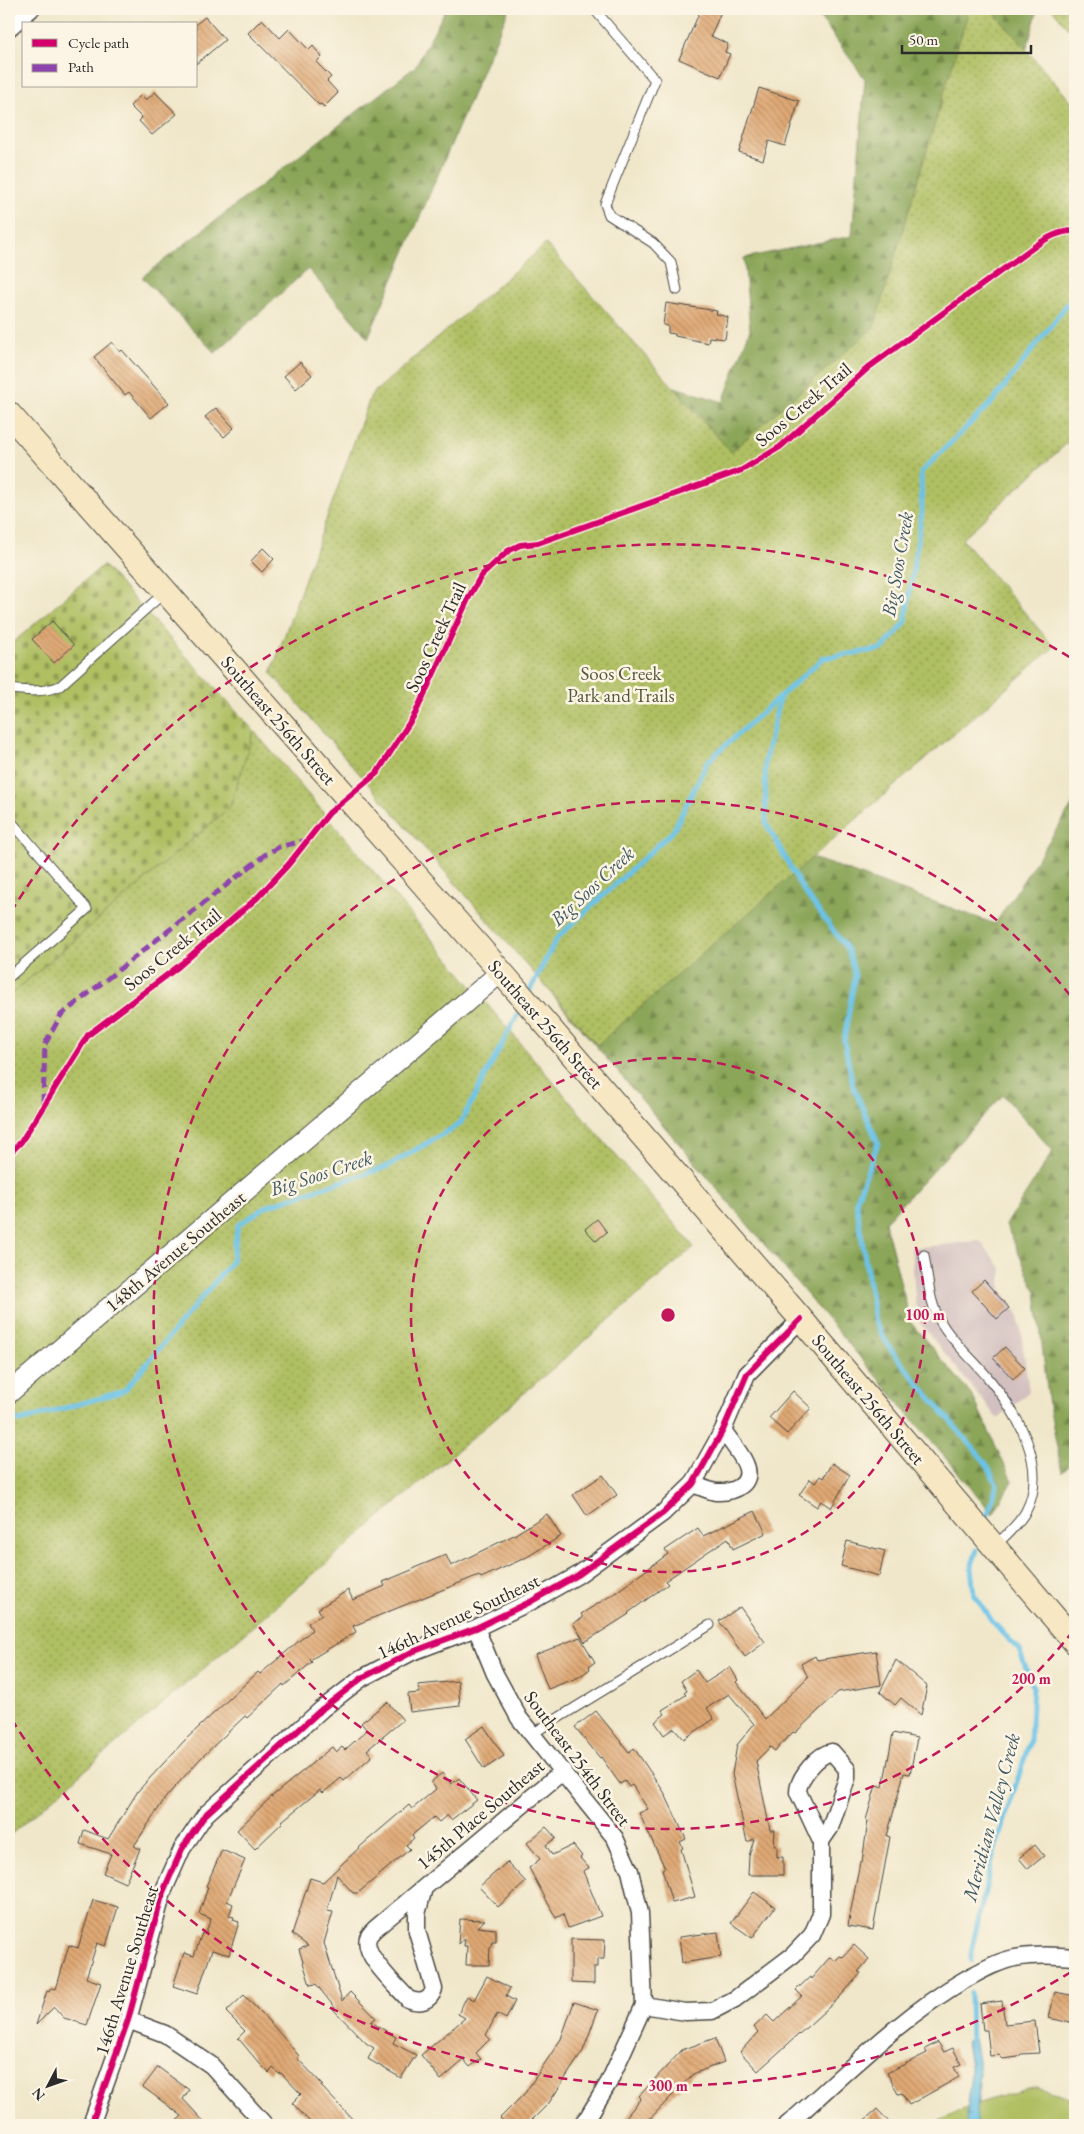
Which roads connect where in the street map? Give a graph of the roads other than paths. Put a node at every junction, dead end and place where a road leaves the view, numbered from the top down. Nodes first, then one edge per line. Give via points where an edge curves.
1 (30, 9) edge
2 (594, 9) edge
3 (9, 28) edge
4 (677, 290) dead end
5 (9, 414) edge
6 (166, 592) junction
7 (9, 689) edge
8 (9, 819) edge
9 (9, 976) edge
10 (508, 980) junction
11 (924, 1255) dead end
12 (801, 1318) junction
13 (9, 1393) edge
14 (723, 1430) junction
15 (694, 1484) junction
16 (994, 1547) junction
17 (710, 1625) dead end
18 (476, 1628) junction
19 (1075, 1642) edge
20 (532, 1734) junction
21 (563, 1771) junction
22 (821, 1841) junction
23 (424, 1888) junction
24 (1075, 1957) edge
25 (644, 2005) junction
26 (128, 2020) junction
27 (91, 2125) edge
28 (265, 2125) edge
29 (580, 2125) edge
30 (787, 2125) edge

1 - 3 street
2 - 4 lane via 655,80 605,204 609,214 653,243 671,262
5 - 6 main road, Southeast 256th Street
6 - 7 lane via 60,686 35,692
6 - 10 main road, Southeast 256th Street
8 - 9 lane via 87,908
10 - 12 main road, Southeast 256th Street
10 - 13 street, 148th Avenue Southeast
11 - 16 lane via 933,1305 942,1324 1010,1408 1032,1455 1032,1495 1025,1512
12 - 14 street, 146th Avenue Southeast via 747,1374
12 - 16 main road, Southeast 256th Street
14 - 15 street, 146th Avenue Southeast
14 - 15 street via 746,1464 746,1482 740,1488 716,1492
15 - 18 street, 146th Avenue Southeast via 663,1512 578,1575
16 - 19 main road, Southeast 256th Street
17 - 20 lane
18 - 20 street, Southeast 254th Street via 495,1674 519,1718
18 - 26 street, 146th Avenue Southeast via 412,1652 362,1678 322,1709 205,1815 182,1849 163,1892
20 - 21 street, Southeast 254th Street
21 - 23 street, 145th Place Southeast
21 - 25 street, Southeast 254th Street via 614,1838 630,1871 640,1913
22 - 22 street via 798,1787 805,1772 827,1752 832,1752 847,1769 847,1778 830,1828
22 - 25 street via 821,1914 812,1935 793,1955 735,1999 712,2011 685,2012
23 - 23 street, 145th Place Southeast via 367,1940 372,1958 408,1999 415,2002 423,2002 434,1989 417,1931 417,1914
24 - 30 street via 1051,1954 1014,1958 986,1968 948,1990 913,2014
25 - 29 street via 609,2082
26 - 27 street, 146th Avenue Southeast
26 - 28 street via 165,2034 210,2066

